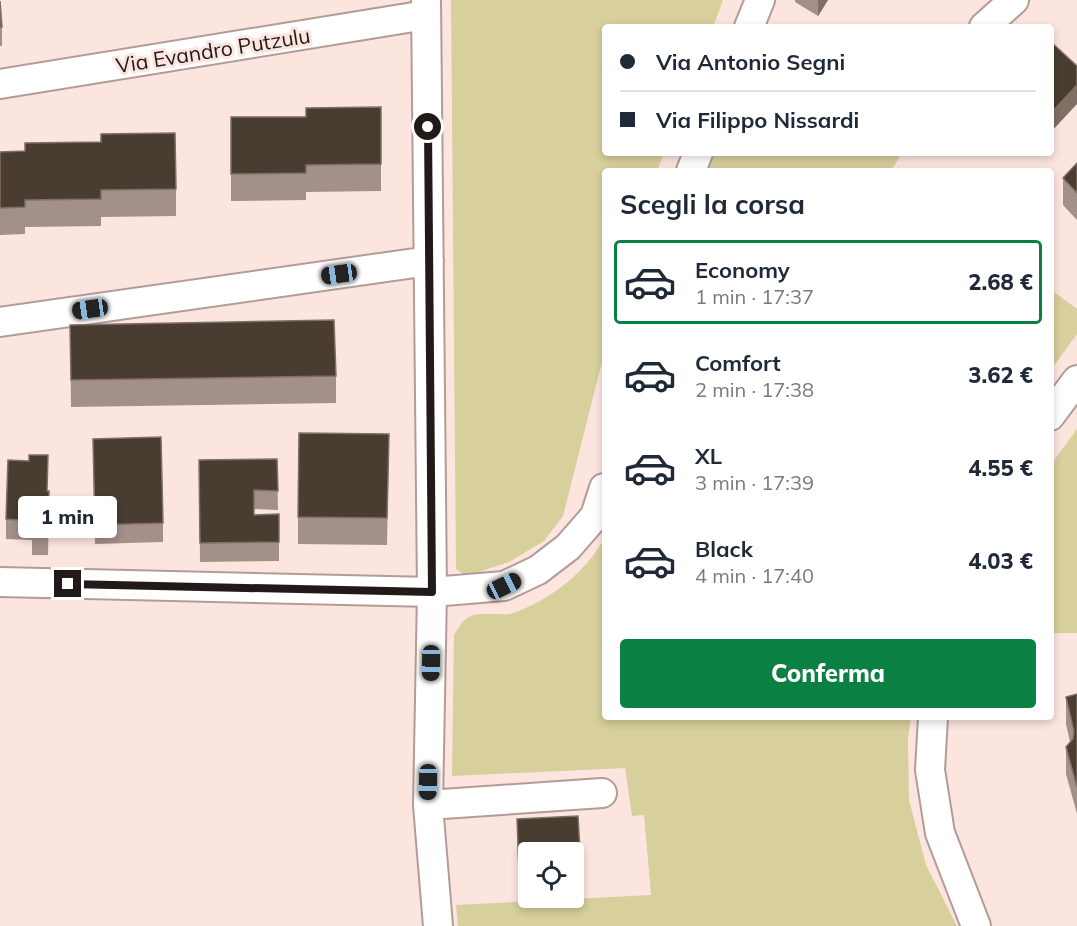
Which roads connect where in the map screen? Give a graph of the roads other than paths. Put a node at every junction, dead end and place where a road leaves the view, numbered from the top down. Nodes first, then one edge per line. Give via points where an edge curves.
1 (760, 0) edge
2 (1014, 0) edge
3 (426, 8) edge
4 (750, 24) edge
5 (987, 24) edge
6 (0, 84) edge
7 (429, 261) junction
8 (0, 322) edge
9 (1077, 380) edge
10 (1054, 411) edge
11 (602, 494) edge
12 (0, 582) edge
13 (432, 592) junction
14 (933, 720) edge
15 (602, 792) dead end
16 (428, 806) junction
17 (438, 926) edge
18 (976, 926) edge

1 - 4 street
2 - 5 street
3 - 6 street, Via Evandro Putzulu
3 - 7 street
7 - 8 street
7 - 13 street
9 - 10 street
11 - 13 street via 595,516 568,547 538,570 504,586
12 - 13 street
13 - 16 street
14 - 18 street via 930,770 940,833
15 - 16 street
16 - 17 street

